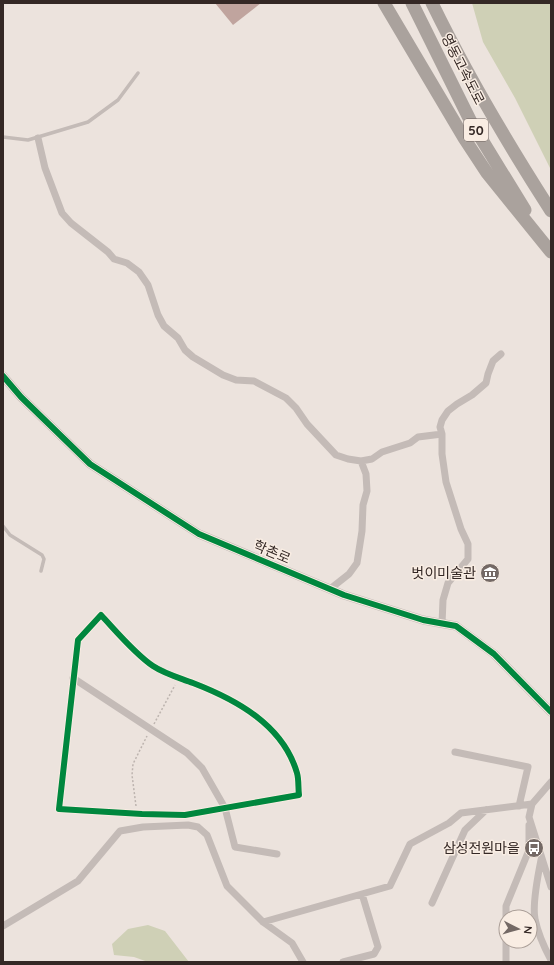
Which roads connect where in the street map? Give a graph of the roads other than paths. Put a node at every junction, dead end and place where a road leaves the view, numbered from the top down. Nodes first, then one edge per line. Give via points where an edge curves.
1 (384, 3) edge
2 (412, 3) edge
3 (432, 3) edge
4 (138, 73) dead end
5 (3, 138) edge
6 (38, 138) junction
7 (551, 211) edge
8 (551, 251) edge
9 (501, 354) dead end
10 (3, 376) edge
11 (442, 434) junction
12 (361, 461) junction
13 (3, 526) edge
14 (3, 535) edge
15 (10, 535) junction
16 (41, 571) dead end
17 (330, 589) junction
18 (442, 624) junction
19 (73, 678) junction
20 (551, 712) edge
21 (455, 752) dead end
22 (551, 782) edge
23 (532, 804) junction
24 (519, 806) junction
25 (224, 808) junction
26 (486, 810) junction
27 (139, 814) junction
28 (529, 817) junction
29 (143, 828) junction
30 (277, 854) dead end
31 (542, 857) junction
32 (551, 887) edge
33 (362, 894) junction
34 (432, 903) dead end
35 (506, 909) edge
36 (263, 922) junction
37 (3, 926) edge
38 (506, 949) edge
39 (551, 960) edge
40 (303, 962) edge
41 (342, 962) edge
42 (506, 962) edge

1 - 8 highway via 475,155 507,199
2 - 8 highway, 영동고속도로 / 50 via 471,122
3 - 7 highway, 영동고속도로 / 50 via 486,105
4 - 6 lane via 118,100 88,122
5 - 6 lane
6 - 12 street via 45,168 62,213 114,259 127,263 139,272 148,285 164,326 178,338 189,354 223,375 236,380 254,381 286,398 336,455
9 - 11 street via 493,361 486,383 448,411 440,427
10 - 17 street, 학촌로 via 90,464 199,534
11 - 12 street via 418,437 410,443 382,452 372,460
11 - 18 street via 446,482 468,544 468,559 448,583 443,600
12 - 17 street via 366,474 367,491 363,505 357,563 349,574
13 - 15 lane
14 - 15 lane
15 - 16 lane via 42,555 44,558
17 - 18 street, 학촌로
18 - 20 street, 학촌로 via 456,626 494,654
19 - 25 street via 187,753 202,768
19 - 25 street via 78,640 101,615 153,666 222,695 266,723 285,747 297,774 299,795
19 - 27 street via 60,809
21 - 24 street via 528,767
22 - 23 street
23 - 24 street
23 - 28 street
24 - 26 street
25 - 27 street via 185,815
25 - 30 street via 235,847
26 - 33 street via 461,813 449,823 410,844 390,886
26 - 34 street via 465,830
27 - 29 street
28 - 31 street
28 - 35 street via 529,850
29 - 36 street via 188,825 198,827 207,835 227,886
29 - 37 street via 120,831 78,881
31 - 32 street
31 - 39 street via 534,918
33 - 36 street
33 - 41 street via 378,947 374,954
36 - 40 street via 292,943
38 - 42 street

